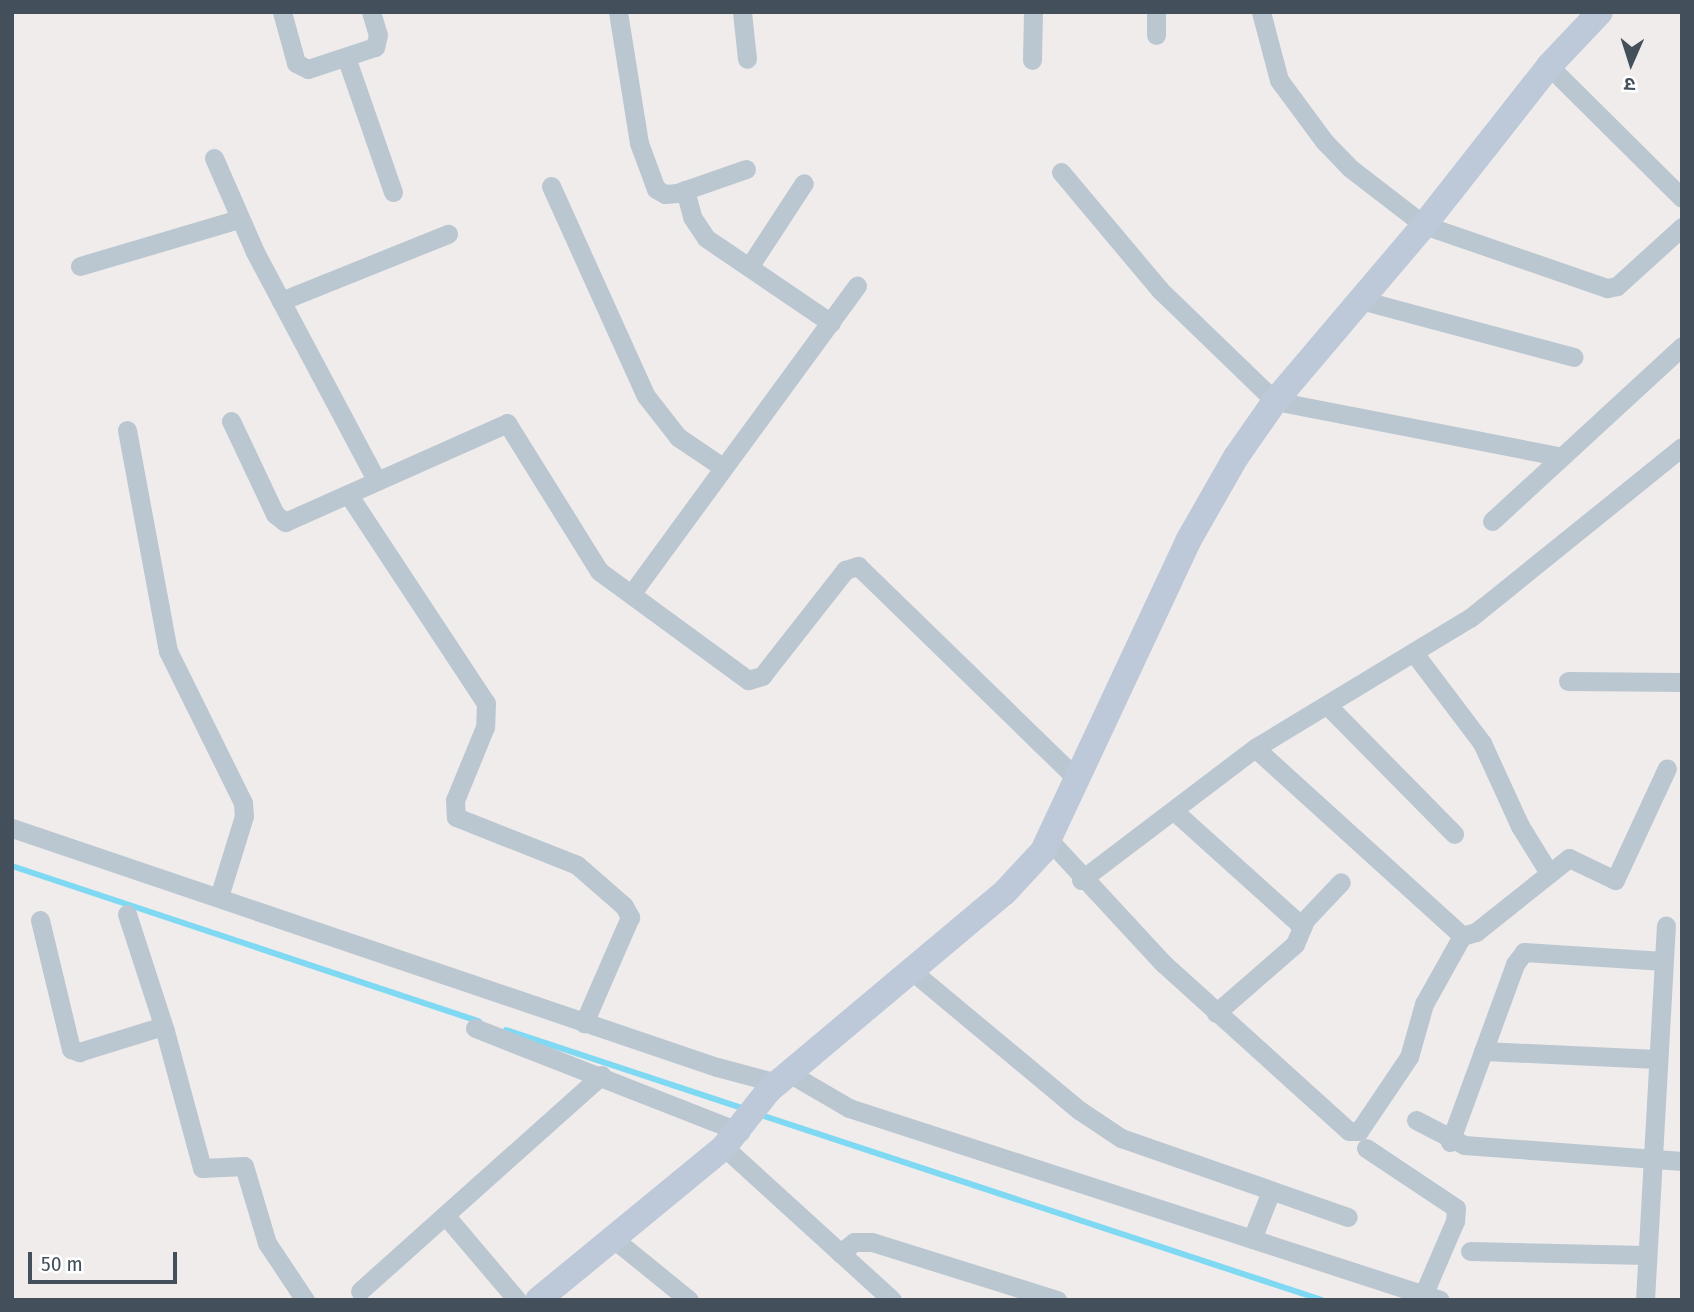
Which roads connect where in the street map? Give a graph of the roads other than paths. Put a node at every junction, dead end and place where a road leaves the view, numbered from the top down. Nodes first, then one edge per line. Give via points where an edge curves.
1 (282, 12) edge
2 (371, 12) edge
3 (618, 12) edge
4 (741, 12) edge
5 (1032, 12) edge
6 (1156, 12) edge
7 (1261, 12) edge
8 (1600, 12) edge
9 (1156, 35) dead end
10 (346, 57) junction
11 (747, 59) dead end
12 (1032, 60) dead end
13 (1549, 66) junction
14 (214, 158) dead end
15 (746, 169) dead end
16 (1061, 172) dead end
17 (804, 183) dead end
18 (551, 186) dead end
19 (685, 190) junction
20 (393, 192) dead end
21 (1682, 198) edge
22 (239, 219) junction
23 (1424, 225) junction
24 (1682, 227) edge
25 (448, 234) dead end
26 (80, 266) dead end
27 (748, 267) junction
28 (858, 286) dead end
29 (1361, 300) junction
30 (281, 301) junction
31 (831, 323) junction
32 (1682, 346) edge
33 (1574, 357) dead end
34 (1275, 401) junction
35 (231, 421) dead end
36 (127, 430) dead end
37 (1682, 447) edge
38 (1562, 457) junction
39 (724, 468) junction
40 (376, 480) junction
41 (348, 494) junction
42 (1492, 521) dead end
43 (632, 593) junction
44 (1414, 653) junction
45 (1568, 681) dead end
46 (1682, 682) edge
47 (1327, 705) junction
48 (1255, 748) junction
49 (1667, 768) dead end
50 (1079, 781) junction
51 (1174, 811) junction
52 (12, 828) edge
53 (1454, 834) dead end
54 (1049, 840) junction
55 (1549, 873) junction
56 (1081, 880) junction
57 (1341, 882) dead end
58 (219, 897) junction
59 (127, 914) dead end
60 (40, 920) dead end
61 (1666, 926) dead end
62 (1303, 927) junction
63 (1462, 936) junction
64 (1664, 961) junction
65 (912, 971) junction
66 (1216, 1013) junction
67 (583, 1023) junction
68 (163, 1026) junction
69 (475, 1028) dead end
70 (1483, 1051) junction
71 (1657, 1059) junction
72 (602, 1075) junction
73 (778, 1082) junction
74 (1416, 1120) dead end
75 (737, 1133) junction
76 (1450, 1142) junction
77 (1366, 1148) dead end
78 (1650, 1159) junction
79 (1682, 1161) edge
80 (1271, 1191) junction
81 (446, 1215) junction
82 (1348, 1217) dead end
83 (1252, 1239) junction
84 (615, 1240) junction
85 (1470, 1251) dead end
86 (840, 1253) junction
87 (1646, 1255) junction
88 (360, 1291) dead end
89 (1429, 1298) edge
90 (305, 1300) edge
91 (517, 1300) edge
92 (538, 1300) edge
93 (689, 1300) edge
94 (892, 1300) edge
95 (1057, 1300) edge
96 (1645, 1300) edge

1 - 10 street via 302,68
2 - 10 street via 378,43
3 - 19 street via 649,179 666,194
4 - 11 street
5 - 12 street
6 - 9 street
7 - 23 street via 1279,80 1324,141 1350,168
8 - 13 street
10 - 20 street
13 - 21 street
13 - 23 street
14 - 22 street
15 - 19 street
16 - 34 street via 1160,290
17 - 27 street
18 - 39 street via 646,396 678,437
19 - 27 street via 698,229
22 - 26 street
22 - 30 street
23 - 24 street via 1607,288 1617,286
23 - 29 street
25 - 30 street
27 - 31 street
28 - 31 street
29 - 33 street
29 - 34 street
30 - 40 street
31 - 39 street
32 - 38 street
34 - 38 street
34 - 50 street via 1206,505
35 - 41 street via 280,521
36 - 58 street via 168,651 243,803 244,816
37 - 44 street via 1522,580
38 - 42 street
39 - 43 street
40 - 41 street
40 - 43 street via 507,423 516,430 591,562
41 - 67 street via 485,703 485,727 455,800 456,817 577,865 624,906 629,917
43 - 50 street via 741,677 756,680 845,570 858,566
44 - 47 street
44 - 55 street via 1482,743 1528,841
45 - 46 street
47 - 48 street
47 - 53 street
48 - 51 street
48 - 63 street
49 - 55 street via 1615,880 1573,858
50 - 54 street
51 - 56 street
51 - 62 street
52 - 58 street
54 - 56 street
54 - 65 street via 1004,893
55 - 63 street via 1476,932
56 - 66 street
57 - 62 street
58 - 67 street
59 - 68 street
60 - 68 street via 71,1049 79,1052
61 - 64 street
62 - 66 street via 1295,944
63 - 66 street via 1424,1004 1409,1056 1359,1131 1349,1131
64 - 70 street via 1524,951
64 - 71 street
65 - 73 street
65 - 80 street via 1099,1125 1150,1151
67 - 73 street
68 - 90 street via 202,1168 244,1166 267,1242
69 - 72 street
70 - 71 street
70 - 76 street
71 - 78 street
72 - 75 street
72 - 81 street
73 - 75 street
73 - 83 street
74 - 76 street
75 - 84 street
75 - 86 street
76 - 78 street
77 - 89 street via 1456,1208
78 - 79 street
78 - 87 street
80 - 82 street
80 - 83 street
81 - 88 street
81 - 91 street
83 - 89 street
84 - 92 street
84 - 93 street
85 - 87 street
86 - 94 street
86 - 95 street via 854,1242 872,1242
87 - 96 street

